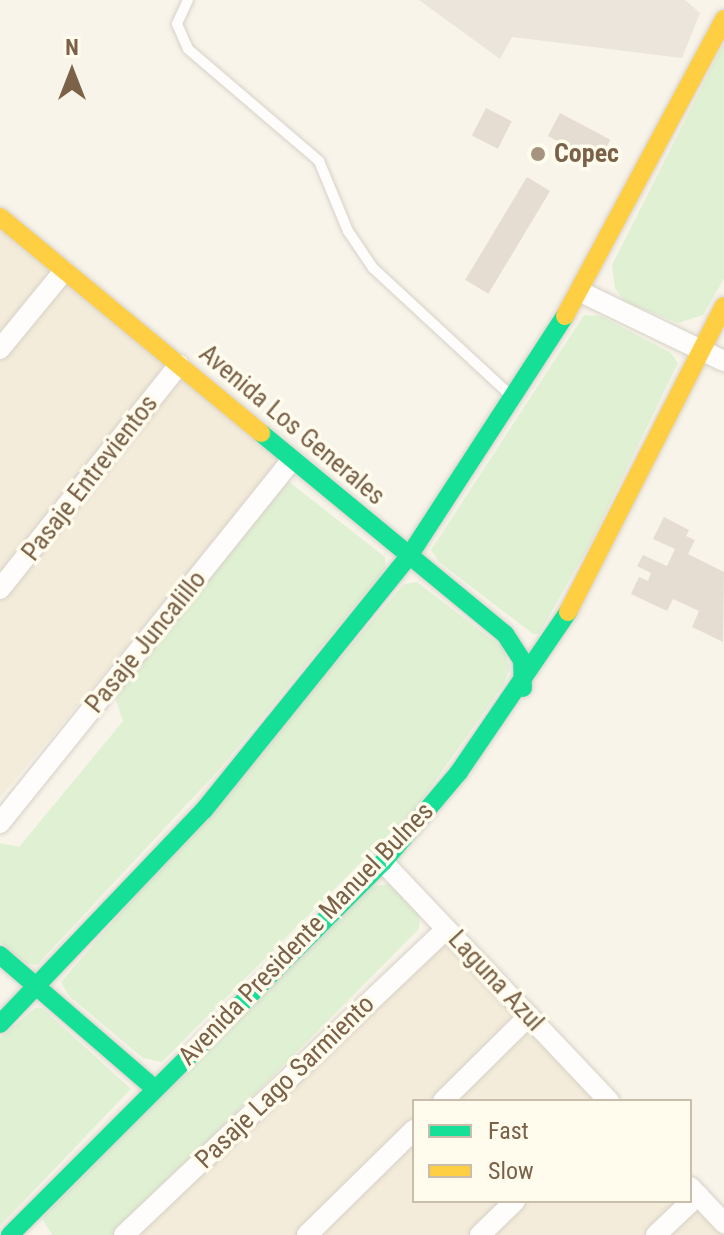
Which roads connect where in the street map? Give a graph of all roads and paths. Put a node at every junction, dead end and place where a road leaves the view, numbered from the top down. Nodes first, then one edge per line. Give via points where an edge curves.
1 (188, 0) edge
2 (724, 19) edge
3 (0, 217) edge
4 (64, 271) junction
5 (581, 292) junction
6 (724, 306) edge
7 (0, 349) edge
8 (700, 351) junction
9 (724, 361) edge
10 (179, 365) junction
11 (515, 399) junction
12 (291, 461) junction
13 (409, 556) junction
14 (0, 589) edge
15 (523, 688) junction
16 (0, 823) edge
17 (383, 862) junction
18 (446, 929) junction
19 (0, 955) edge
20 (37, 987) junction
21 (529, 1016) junction
22 (0, 1024) edge
23 (155, 1089) junction
24 (445, 1099) edge
25 (607, 1099) edge
26 (412, 1132) edge
27 (694, 1191) edge
28 (513, 1203) edge
29 (684, 1203) edge
30 (724, 1223) edge
31 (21, 1231) edge
32 (124, 1235) edge
33 (307, 1235) edge
34 (480, 1235) edge
35 (656, 1235) edge

1 - 11 lane via 177,24 188,49 319,161 348,231 373,268
2 - 5 main road
3 - 4 main road, Avenida Los Generales
4 - 7 street
4 - 10 main road, Avenida Los Generales
5 - 8 street
5 - 11 main road
6 - 8 main road, Avenida Presidente Manuel Bulnes
8 - 9 street
8 - 15 main road, Avenida Presidente Manuel Bulnes via 569,612
10 - 12 main road, Avenida Los Generales
10 - 14 street, Pasaje Entrevientos
11 - 13 main road
12 - 13 main road, Avenida Los Generales
12 - 16 street, Pasaje Juncalillo
13 - 15 main road, Avenida Los Generales via 512,641 522,660
13 - 20 main road via 222,789
15 - 17 main road, Avenida Presidente Manuel Bulnes
17 - 18 street, Laguna Azul
17 - 23 main road, Avenida Presidente Manuel Bulnes
18 - 21 street, Laguna Azul
18 - 32 street, Pasaje Lago Sarmiento
19 - 20 main road
20 - 22 main road
20 - 23 main road
21 - 24 street
21 - 25 street, Laguna Azul
23 - 31 main road, Avenida Presidente Manuel Bulnes
26 - 33 street
27 - 30 street
28 - 34 street
29 - 35 street

